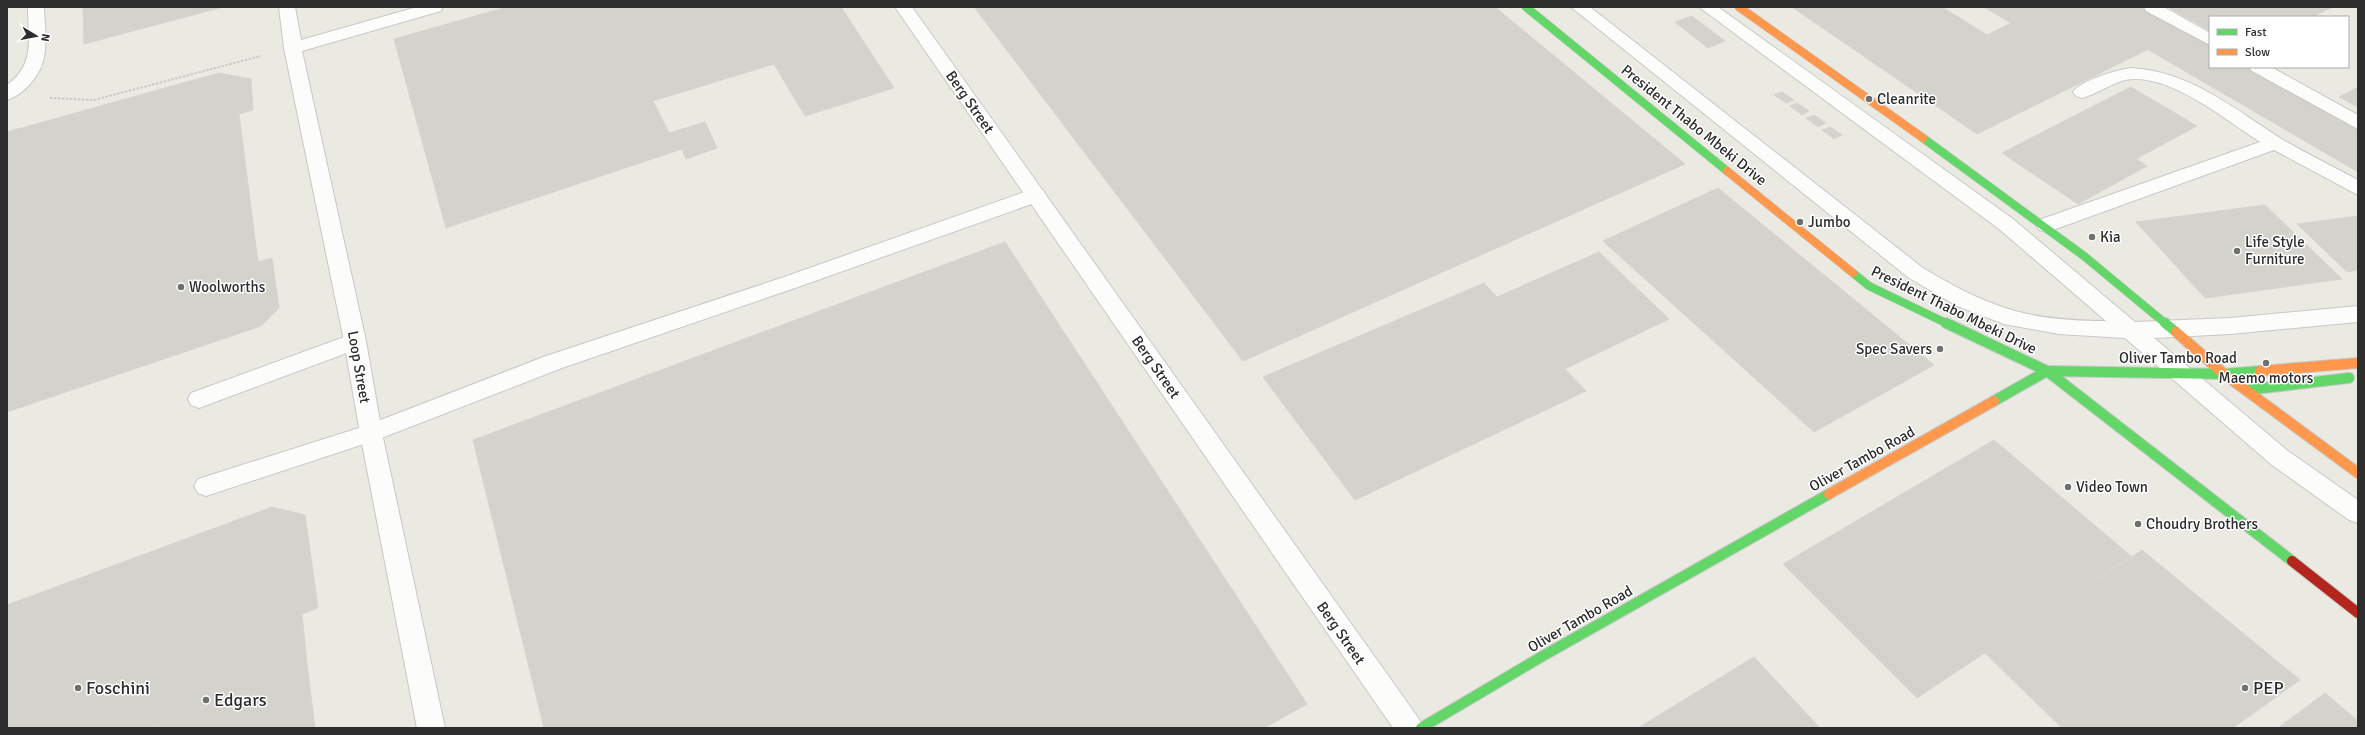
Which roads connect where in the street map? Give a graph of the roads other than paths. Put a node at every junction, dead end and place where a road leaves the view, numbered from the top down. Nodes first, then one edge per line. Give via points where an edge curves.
1 (36, 7) edge
2 (287, 7) edge
3 (435, 7) edge
4 (903, 7) edge
5 (1526, 7) edge
6 (1579, 7) edge
7 (1707, 7) edge
8 (1740, 7) edge
9 (2152, 7) edge
10 (2209, 39) edge
11 (293, 48) junction
12 (2260, 68) edge
13 (2082, 92) dead end
14 (7, 94) edge
15 (2358, 123) edge
16 (2275, 143) junction
17 (2358, 188) edge
18 (1036, 196) junction
19 (2046, 225) junction
20 (2358, 314) edge
21 (2132, 330) junction
22 (2177, 330) junction
23 (355, 341) junction
24 (2358, 363) edge
25 (2047, 371) junction
26 (2181, 373) junction
27 (2224, 374) junction
28 (2358, 377) edge
29 (2246, 390) junction
30 (199, 399) dead end
31 (371, 433) junction
32 (2358, 473) edge
33 (206, 486) dead end
34 (2358, 513) edge
35 (2358, 613) edge
36 (431, 728) edge
37 (1409, 728) edge
38 (1421, 728) edge

1 - 14 street via 36,64 21,85
2 - 11 street, Loop Street
3 - 11 street
4 - 18 street, Berg Street
5 - 25 street, President Thabo Mbeki Drive via 1869,286
6 - 21 street via 1916,273 1959,298 2016,319 2074,327
7 - 21 street via 2006,224
8 - 19 street
9 - 10 street
11 - 23 street, Loop Street
12 - 15 street
13 - 16 street via 2129,74 2155,75 2186,87
16 - 17 street
16 - 19 street
18 - 31 street via 554,362
18 - 37 street, Berg Street
19 - 22 street
20 - 22 street
21 - 22 street
21 - 26 street
22 - 27 street
23 - 30 street
23 - 31 street, Loop Street
24 - 27 street, Oliver Tambo Road
25 - 26 street, Oliver Tambo Road
25 - 35 street, President Thabo Mbeki Drive
25 - 38 street, Oliver Tambo Road via 1541,657
26 - 27 street, Oliver Tambo Road
26 - 34 street via 2280,458
27 - 29 street
28 - 29 street
29 - 32 street
31 - 33 street
31 - 36 street, Loop Street

